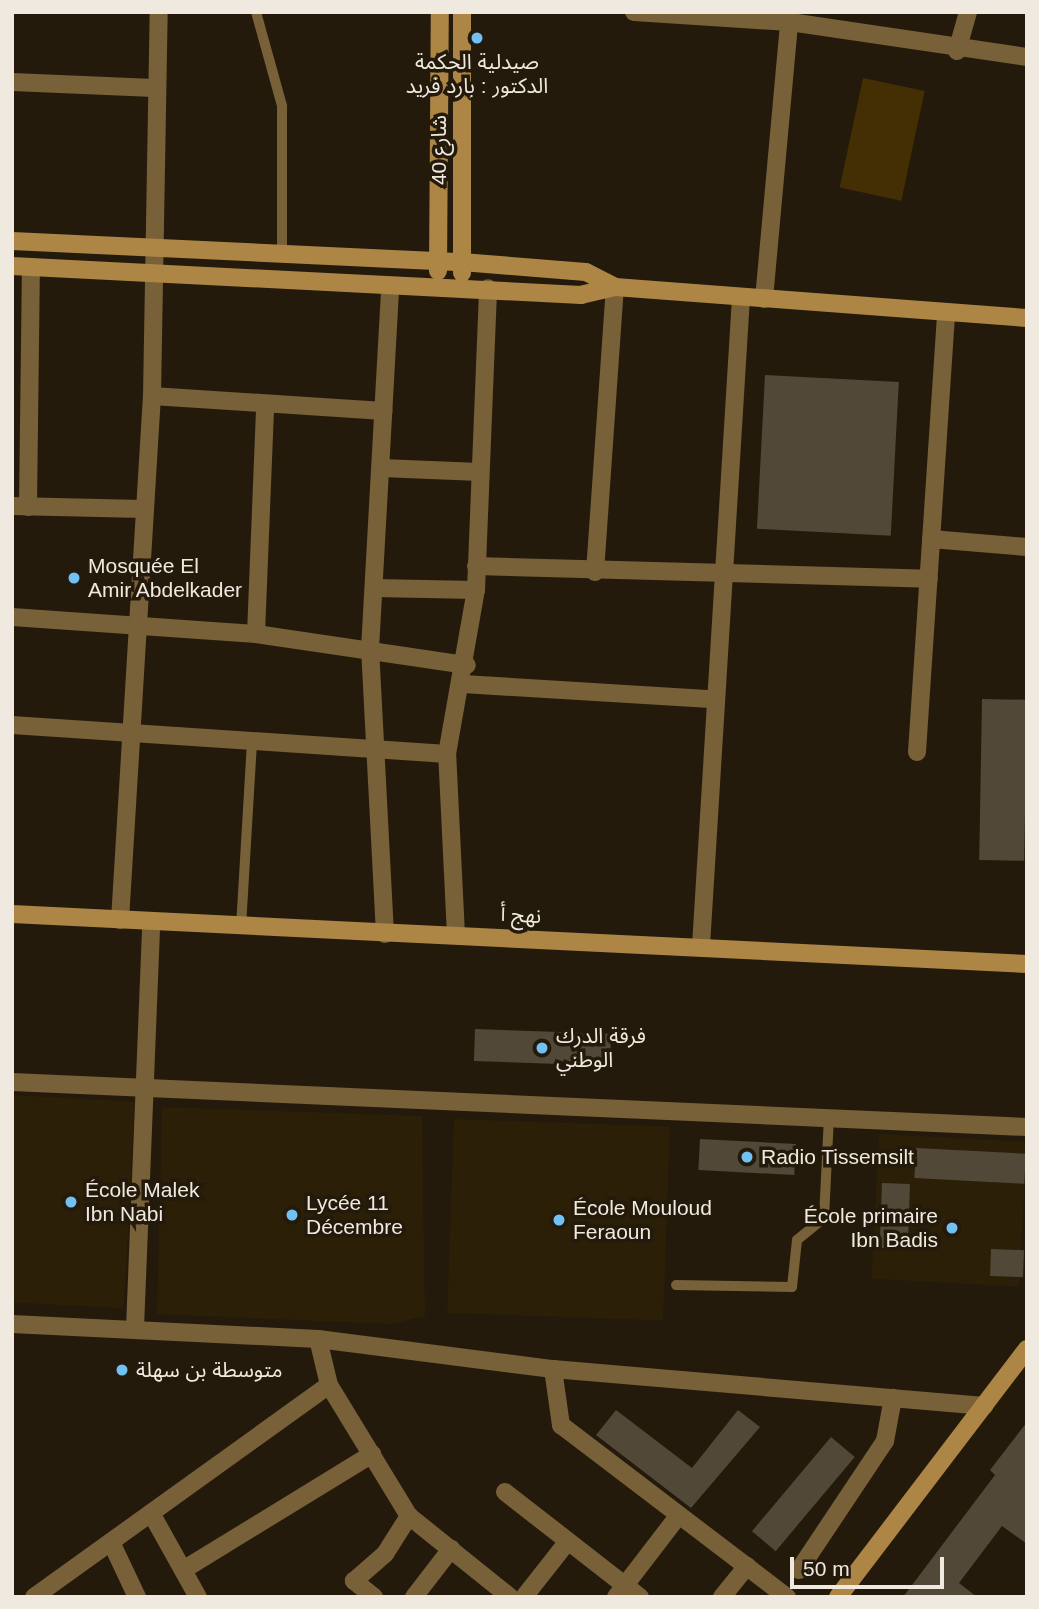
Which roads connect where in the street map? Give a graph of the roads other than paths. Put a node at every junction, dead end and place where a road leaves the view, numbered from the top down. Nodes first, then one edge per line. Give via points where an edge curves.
1 (159, 12) edge
2 (256, 12) edge
3 (440, 12) edge
4 (462, 12) edge
5 (634, 12) edge
6 (968, 12) edge
7 (642, 13) edge
8 (790, 17) edge
9 (957, 51) junction
10 (1027, 57) edge
11 (12, 82) edge
12 (154, 88) junction
13 (12, 241) edge
14 (151, 250) junction
15 (282, 255) junction
16 (438, 262) junction
17 (462, 262) junction
18 (12, 266) edge
19 (31, 267) junction
20 (151, 276) junction
21 (390, 287) junction
22 (438, 287) junction
23 (461, 287) junction
24 (615, 287) junction
25 (488, 288) junction
26 (740, 297) junction
27 (764, 299) junction
28 (946, 313) junction
29 (1027, 318) edge
30 (21, 388) edge
31 (152, 396) junction
32 (265, 407) junction
33 (384, 411) junction
34 (381, 468) junction
35 (480, 472) junction
36 (20, 507) edge
37 (143, 509) junction
38 (931, 539) junction
39 (1027, 547) edge
40 (476, 566) junction
41 (595, 572) junction
42 (728, 576) junction
43 (929, 579) junction
44 (374, 588) junction
45 (475, 590) junction
46 (12, 617) edge
47 (140, 622) junction
48 (256, 634) junction
49 (370, 649) junction
50 (467, 665) junction
51 (463, 684) junction
52 (711, 699) junction
53 (12, 725) edge
54 (128, 729) junction
55 (252, 743) junction
56 (375, 750) junction
57 (917, 752) dead end
58 (447, 754) junction
59 (12, 914) edge
60 (120, 920) junction
61 (150, 920) junction
62 (241, 928) junction
63 (385, 934) junction
64 (456, 935) junction
65 (701, 946) junction
66 (1027, 964) edge
67 (12, 1082) edge
68 (144, 1089) junction
69 (828, 1115) junction
70 (1027, 1127) edge
71 (676, 1285) dead end
72 (12, 1324) edge
73 (135, 1328) junction
74 (318, 1339) junction
75 (1027, 1349) edge
76 (553, 1369) junction
77 (329, 1385) junction
78 (893, 1398) junction
79 (984, 1406) junction
80 (372, 1454) junction
81 (505, 1492) dead end
82 (151, 1513) junction
83 (679, 1515) junction
84 (409, 1516) junction
85 (568, 1541) junction
86 (111, 1542) junction
87 (451, 1549) junction
88 (747, 1566) junction
89 (183, 1570) junction
90 (799, 1570) dead end
91 (620, 1591) edge
92 (34, 1597) edge
93 (137, 1597) edge
94 (198, 1597) edge
95 (374, 1597) edge
96 (414, 1597) edge
97 (510, 1597) edge
98 (524, 1597) edge
99 (640, 1597) edge
100 (722, 1597) edge
101 (787, 1597) edge
102 (838, 1597) edge

1 - 12 street
2 - 15 lane via 282,106
3 - 16 street, شارع 40
4 - 17 street, شارع 40
5 - 7 street
6 - 9 street
7 - 8 street
8 - 9 street
8 - 27 street
9 - 10 street
11 - 12 street
12 - 14 street
13 - 14 street
14 - 15 street
14 - 20 street
15 - 16 street
16 - 17 street
16 - 22 street, شارع 40
17 - 23 street, شارع 40
17 - 24 street via 586,272
18 - 19 street
19 - 20 street
19 - 30 street
20 - 21 street
20 - 31 street
21 - 22 street
21 - 33 street
22 - 23 street
23 - 25 street
24 - 25 street via 581,295
24 - 26 street
24 - 41 street
25 - 35 street
26 - 27 street
26 - 42 street
27 - 28 street
28 - 29 street
28 - 38 street
30 - 36 street
31 - 32 street
31 - 37 street
32 - 33 street
32 - 48 street
33 - 34 street
34 - 35 street
34 - 44 street
35 - 40 street
36 - 37 street
37 - 47 street
38 - 39 street
38 - 43 street
40 - 41 street
40 - 45 street
41 - 42 street
42 - 43 street
42 - 52 street
43 - 57 street
44 - 45 street
44 - 49 street
45 - 50 street
46 - 47 street
47 - 48 street
47 - 54 street
48 - 49 street
49 - 50 street
49 - 56 street
50 - 51 street
51 - 52 street
51 - 58 street
52 - 65 street
53 - 54 street
54 - 55 street
54 - 60 street
55 - 56 street
55 - 62 lane
56 - 58 street
56 - 63 street
58 - 64 street
59 - 60 street, نهج أ
60 - 61 street, نهج أ
61 - 62 street, نهج أ
61 - 68 street
62 - 63 street, نهج أ
63 - 64 street, نهج أ
64 - 65 street, نهج أ
65 - 66 street, نهج أ
67 - 68 street
68 - 69 street
68 - 73 street
69 - 70 street
69 - 71 lane via 824,1218 797,1240 792,1287
72 - 73 street
73 - 74 street
74 - 76 street
74 - 77 street
75 - 79 street
76 - 78 street
76 - 83 street via 561,1425
77 - 80 street
77 - 82 street
78 - 79 street
78 - 90 street via 885,1441
79 - 102 street
80 - 84 street
80 - 89 street
81 - 85 street
82 - 86 street
82 - 89 street
83 - 88 street
83 - 91 street
84 - 87 street
84 - 95 street via 385,1554 354,1581
85 - 91 street
85 - 98 street
86 - 92 street
86 - 93 street
87 - 96 street
87 - 97 street
88 - 100 street
88 - 101 street
89 - 94 street
91 - 99 street

